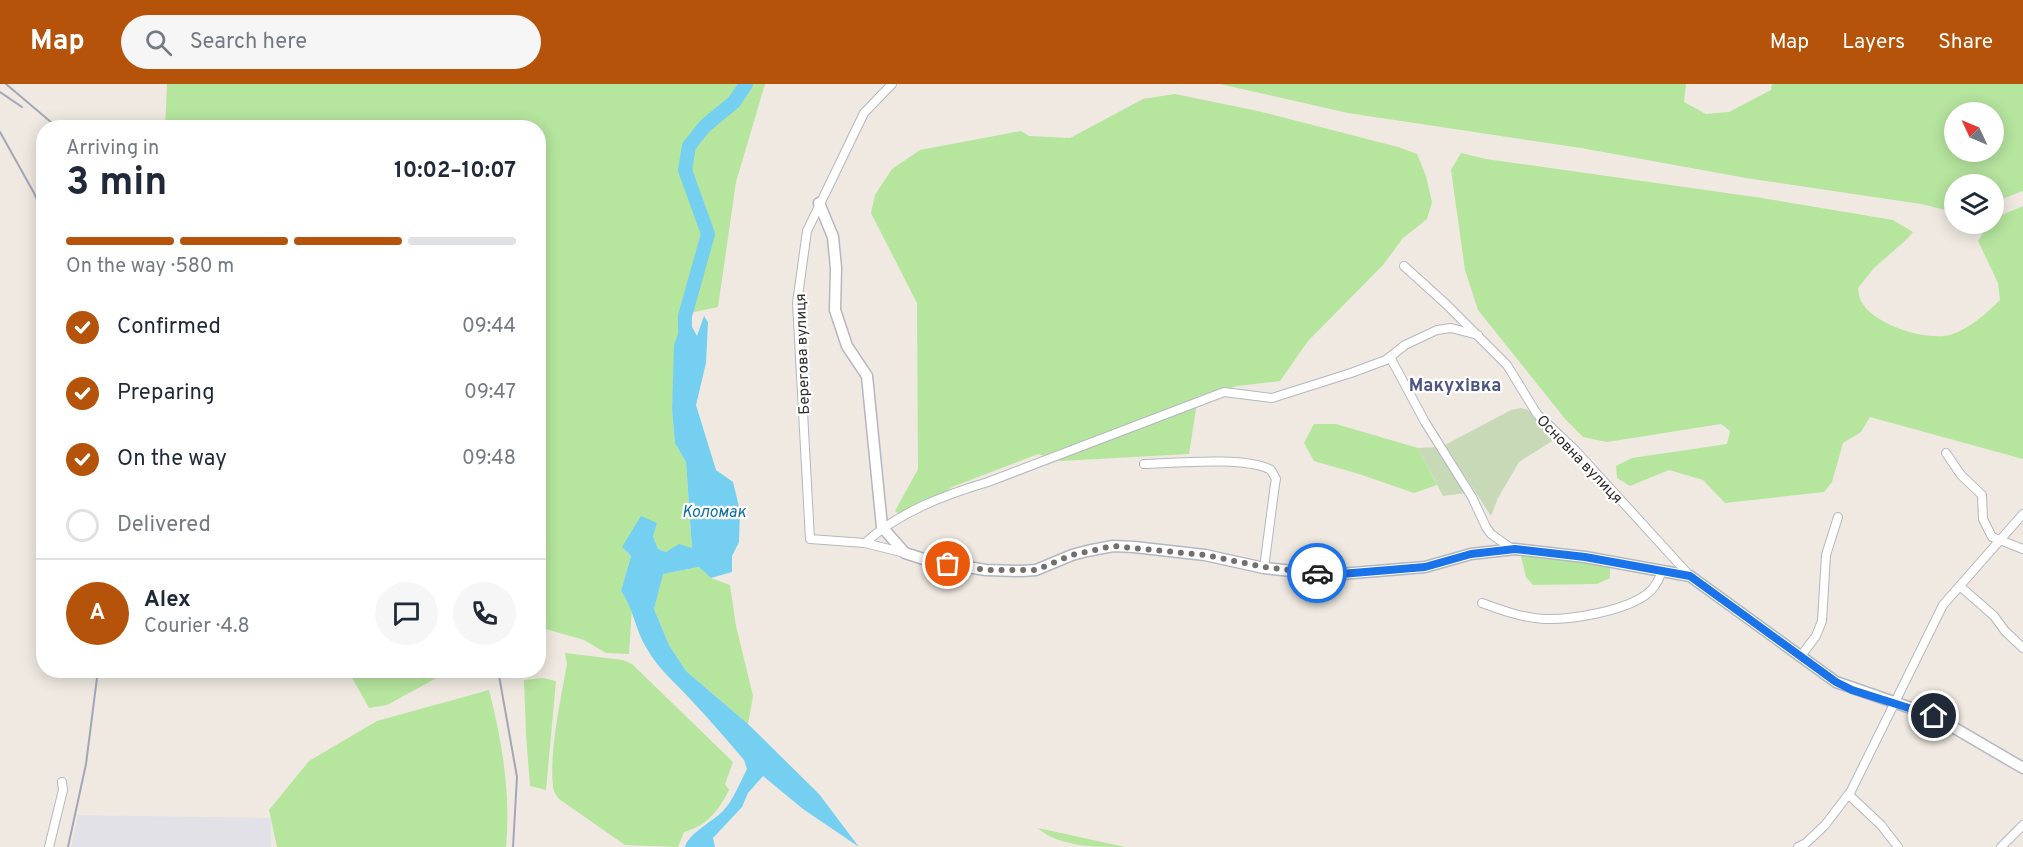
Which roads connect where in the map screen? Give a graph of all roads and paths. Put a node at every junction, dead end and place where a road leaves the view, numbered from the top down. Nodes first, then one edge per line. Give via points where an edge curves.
1 (892, 84) edge
2 (819, 203) junction
3 (1404, 266) dead end
4 (1478, 335) junction
5 (1390, 357) junction
6 (1946, 453) dead end
7 (1144, 464) dead end
8 (2023, 514) edge
9 (1838, 517) dead end
10 (882, 527) junction
11 (2000, 542) junction
12 (865, 543) junction
13 (1513, 549) junction
14 (2023, 549) edge
15 (905, 553) junction
16 (1264, 567) junction
17 (1662, 571) junction
18 (1690, 576) junction
19 (1960, 587) junction
20 (1482, 603) dead end
21 (2023, 648) edge
22 (1800, 657) junction
23 (1893, 703) junction
24 (2023, 768) edge
25 (62, 782) dead end
26 (1849, 795) junction
27 (2023, 825) edge
28 (49, 847) edge
29 (1798, 847) edge
30 (1898, 847) edge
31 (2001, 847) edge

1 - 2 street, Берегова вулиця via 864,113
2 - 10 street via 833,237 835,310 847,346 867,376
2 - 12 street, Берегова вулиця via 807,231 797,303 810,539
3 - 4 street, Основна вулиця
4 - 5 street via 1451,328 1437,330
4 - 18 street, Основна вулиця via 1507,365 1537,414
5 - 10 street via 1272,398 1224,392 950,493
5 - 13 street via 1486,527
6 - 11 street via 1979,490 1984,525
7 - 16 street via 1224,463 1271,470 1276,479
8 - 11 street
9 - 22 street via 1826,555 1821,621 1816,636
10 - 12 street
10 - 15 street
11 - 14 street
11 - 19 street
12 - 15 street
13 - 16 street via 1471,554 1425,567 1329,575
13 - 17 street
15 - 16 street via 986,570 1021,571 1113,546 1205,555
17 - 18 street
17 - 20 street via 1654,587 1640,599 1584,615 1528,617
18 - 22 street
19 - 21 street
19 - 23 street via 1943,605
22 - 23 street via 1836,682
23 - 24 street via 1934,716
23 - 26 street
25 - 28 street
26 - 29 street via 1825,825
26 - 30 street
27 - 31 street

